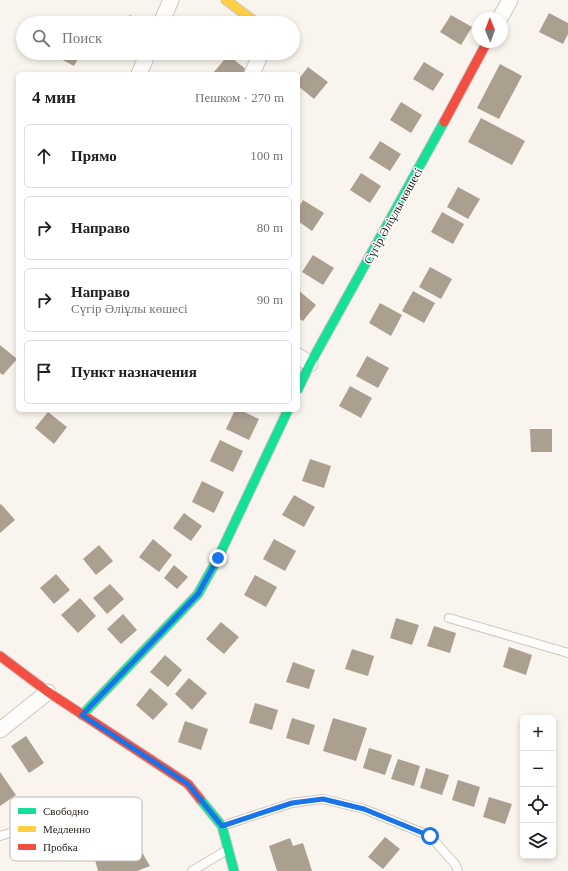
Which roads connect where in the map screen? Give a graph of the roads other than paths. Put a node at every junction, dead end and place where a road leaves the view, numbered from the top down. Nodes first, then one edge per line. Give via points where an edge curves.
1 (171, 0) edge
2 (226, 0) edge
3 (510, 0) edge
4 (503, 12) edge
5 (164, 16) edge
6 (248, 16) edge
7 (484, 48) edge
8 (145, 60) edge
9 (258, 60) edge
10 (140, 72) edge
11 (253, 72) edge
12 (304, 360) edge
13 (300, 379) edge
14 (287, 412) edge
15 (449, 618) dead end
16 (568, 653) edge
17 (0, 656) edge
18 (48, 692) junction
19 (82, 715) junction
20 (0, 730) edge
21 (222, 826) junction
22 (10, 833) edge
23 (0, 836) edge
24 (228, 850) junction
25 (192, 871) edge
26 (234, 871) edge
27 (458, 871) edge

1 - 5 street
2 - 6 street
3 - 4 street
7 - 12 street, Сүгір Әліұлы көшесі via 398,208
8 - 10 street
9 - 11 street
12 - 13 street, Сүгір Әліұлы көшесі
14 - 19 street via 218,558 198,594
15 - 16 lane
17 - 18 street
18 - 19 street
18 - 20 street
19 - 21 street via 188,784
21 - 24 street
21 - 27 lane via 292,803 323,799 364,809 430,836 455,864
22 - 23 lane
24 - 25 lane
24 - 26 street

